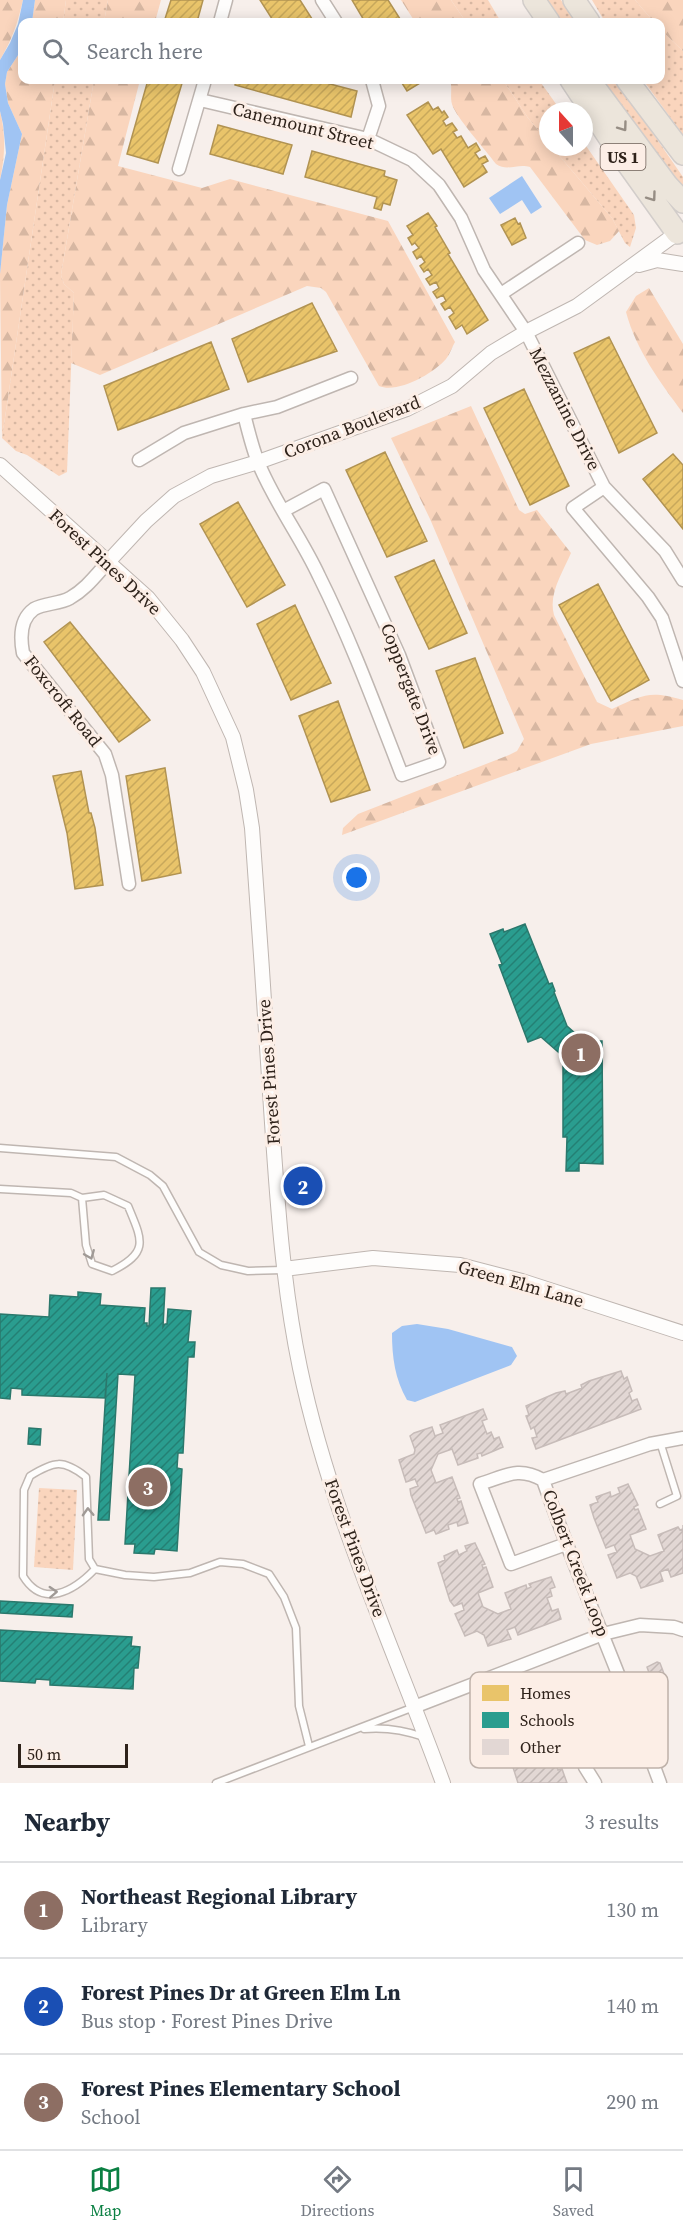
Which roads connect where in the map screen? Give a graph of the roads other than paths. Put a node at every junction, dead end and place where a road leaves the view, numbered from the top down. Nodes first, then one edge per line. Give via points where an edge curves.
1 (226, 0) edge
2 (322, 0) edge
3 (519, 0) edge
4 (534, 0) edge
5 (574, 0) edge
6 (221, 18) edge
7 (333, 18) edge
8 (531, 18) edge
9 (546, 18) edge
10 (586, 18) edge
11 (204, 84) edge
12 (373, 84) edge
13 (574, 84) edge
14 (592, 84) edge
15 (630, 84) edge
16 (200, 100) junction
17 (368, 139) junction
18 (683, 154) edge
19 (179, 169) dead end
20 (683, 202) edge
21 (677, 233) joint
22 (578, 243) dead end
23 (683, 264) edge
24 (628, 268) junction
25 (501, 294) junction
26 (526, 332) junction
27 (351, 378) dead end
28 (244, 414) junction
29 (139, 460) dead end
30 (258, 462) junction
31 (4, 469) edge
32 (604, 487) junction
33 (283, 511) junction
34 (108, 562) junction
35 (683, 580) edge
36 (683, 681) edge
37 (129, 884) dead end
38 (0, 1148) edge
39 (0, 1189) edge
40 (82, 1198) junction
41 (284, 1269) junction
42 (683, 1332) edge
43 (683, 1438) edge
44 (660, 1442) junction
45 (543, 1480) junction
46 (660, 1504) dead end
47 (566, 1544) junction
48 (95, 1569) junction
49 (683, 1630) edge
50 (603, 1634) junction
51 (505, 1672) edge
52 (618, 1672) edge
53 (470, 1685) edge
54 (414, 1707) junction
55 (354, 1729) junction
56 (426, 1738) junction
57 (309, 1746) junction
58 (586, 1768) edge
59 (654, 1768) edge
60 (216, 1783) edge
61 (443, 1783) edge
62 (595, 1783) edge
63 (660, 1783) edge

1 - 6 street
2 - 7 street
3 - 8 highway
4 - 9 highway
5 - 10 highway
11 - 16 street
12 - 17 street via 378,106
13 -> 21 highway, US 1
14 -> 20 highway
15 - 18 highway, US 1
16 - 17 street, Canemount Street
16 - 19 street
17 - 25 street, Canemount Street via 412,160 439,185
21 - 24 street, Corona Boulevard
22 - 25 street
23 - 24 street, Corona Boulevard via 657,260
24 - 26 street, Corona Boulevard via 577,306
25 - 26 street, Canemount Street
26 - 30 street, Corona Boulevard via 490,353 452,386 407,409
26 - 32 street, Mezzanine Drive
27 - 28 street via 277,407
28 - 29 street via 184,433
28 - 30 street, Coppergate Drive
30 - 33 street, Coppergate Drive
30 - 34 street, Corona Boulevard via 211,476 174,496
31 - 34 street, Forest Pines Drive
32 - 35 street, Mezzanine Drive via 664,551
32 - 36 street, Mezzanine Drive via 573,508 662,618
33 - 33 street, Coppergate Drive via 324,489 399,656 439,762 402,775 319,575
34 - 37 street, Foxcroft Road via 68,600 34,609 24,621 20,636 23,652 105,754 112,775
34 - 41 street, Forest Pines Drive via 148,598 182,640 203,672 236,748 252,828
38 - 41 lane via 116,1157 163,1186 200,1252 220,1265 248,1271
39 - 40 lane via 70,1193
40 -> 40 lane via 86,1245 92,1264 112,1271 130,1262 140,1249 140,1234 128,1206 104,1195
41 - 42 street, Green Elm Lane via 373,1258 460,1265
41 - 54 street, Forest Pines Drive via 300,1368 326,1467 349,1539
43 - 44 street, Colbert Creek Loop
44 - 45 street, Colbert Creek Loop
44 - 46 lane via 677,1496
45 - 47 street, Colbert Creek Loop
45 - 47 street via 530,1473 514,1473 480,1484 511,1564
47 - 50 street, Colbert Creek Loop
48 -> 48 lane via 89,1559 86,1477 70,1465 55,1464 30,1476 24,1490 23,1576 29,1587 41,1593 58,1594 83,1582
48 - 57 lane via 154,1578 190,1573 220,1562 243,1564 269,1574 284,1597 296,1628 299,1706
49 - 50 street via 640,1625
50 - 51 street
50 - 52 street, Colbert Creek Loop
53 - 54 street
54 - 55 lane
54 - 56 street, Forest Pines Drive
55 - 56 lane via 404,1730
55 - 57 lane
56 - 61 street, Forest Pines Drive
57 - 60 lane
58 - 62 street
59 - 63 street, Colbert Creek Loop

